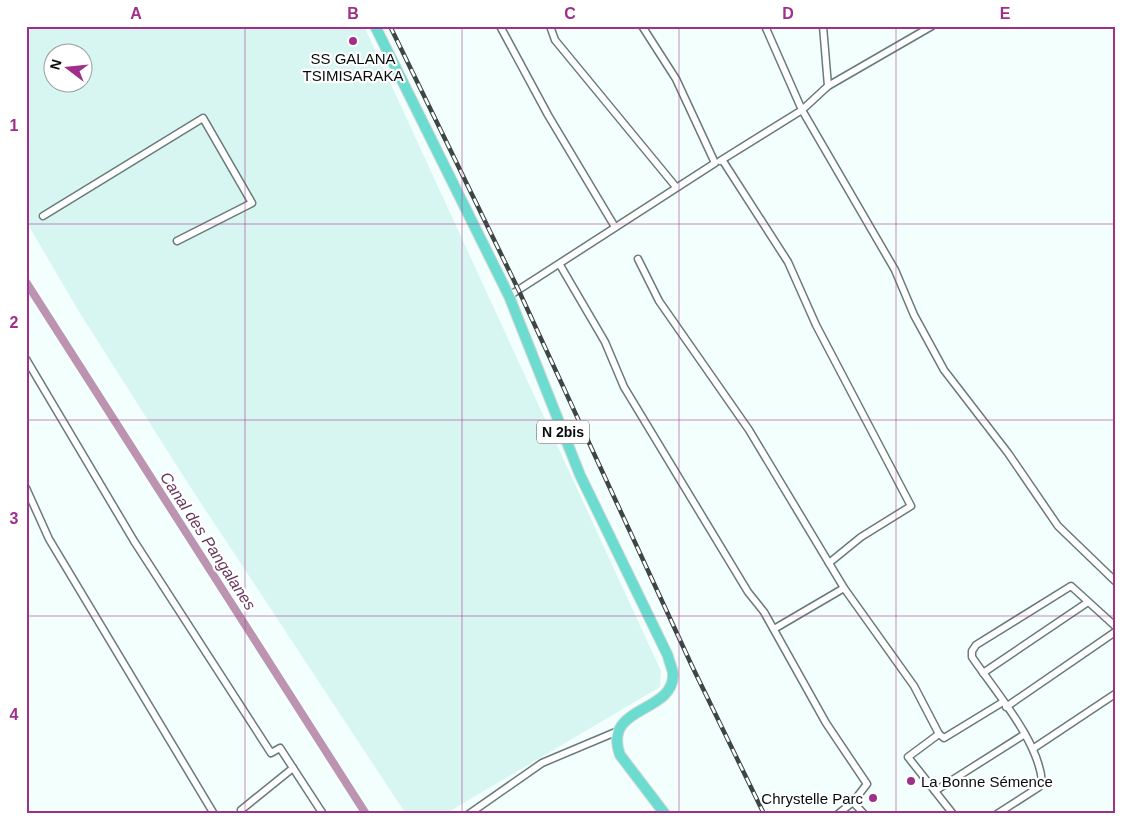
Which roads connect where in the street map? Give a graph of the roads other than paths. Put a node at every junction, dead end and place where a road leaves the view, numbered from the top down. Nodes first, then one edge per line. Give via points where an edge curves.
1 (375, 26) edge
2 (500, 26) edge
3 (550, 26) edge
4 (642, 26) edge
5 (765, 26) edge
6 (823, 26) edge
7 (932, 26) edge
8 (828, 86) junction
9 (802, 110) junction
10 (723, 161) junction
11 (714, 163) junction
12 (676, 187) junction
13 (43, 216) dead end
14 (615, 227) junction
15 (177, 240) dead end
16 (638, 259) dead end
17 (560, 265) junction
18 (509, 296) junction
19 (26, 359) edge
20 (26, 488) edge
21 (830, 563) junction
22 (1115, 581) edge
23 (844, 588) junction
24 (1088, 602) junction
25 (1115, 626) edge
26 (774, 628) junction
27 (1115, 632) edge
28 (983, 673) junction
29 (1115, 694) edge
30 (1005, 704) junction
31 (618, 731) junction
32 (939, 734) junction
33 (1025, 734) junction
34 (1034, 748) junction
35 (293, 768) junction
36 (935, 791) junction
37 (853, 802) junction
38 (241, 810) dead end
39 (214, 814) edge
40 (323, 814) edge
41 (469, 814) edge
42 (665, 814) edge
43 (838, 814) edge
44 (864, 814) edge
45 (953, 814) edge
46 (996, 814) edge

1 - 18 main road, N 2bis
2 - 14 street
3 - 12 street via 555,40
4 - 11 street via 676,79
5 - 9 street
6 - 8 street
7 - 8 street
8 - 9 street
9 - 10 street
9 - 22 street via 895,270 914,315 944,370 1008,453 1058,526
10 - 11 street
10 - 21 street via 788,262 816,325 911,506 861,537
11 - 12 street
12 - 14 street
13 - 15 street via 203,118 252,203
14 - 17 street
16 - 21 street via 659,301 749,430
17 - 18 street
17 - 26 street via 605,342 624,387 748,592
18 - 31 main road, N 2bis via 580,475 668,656 673,676 670,687 626,720
19 - 35 street via 134,541 271,754 280,748
20 - 39 street via 49,539
21 - 23 street
23 - 26 street
23 - 32 street via 914,686
24 - 25 street
24 - 28 street
24 - 28 street via 1071,586 976,645 972,657
26 - 37 street via 826,722 867,784
27 - 30 street
28 - 30 street
29 - 34 street
30 - 32 street via 944,738
30 - 33 street
31 - 41 street via 542,763
31 - 42 main road via 616,744 620,755
32 - 36 street via 908,757
33 - 34 street
33 - 36 street
34 - 46 street via 1042,782
35 - 38 street
35 - 40 street
36 - 45 street
37 - 43 street
37 - 44 street

